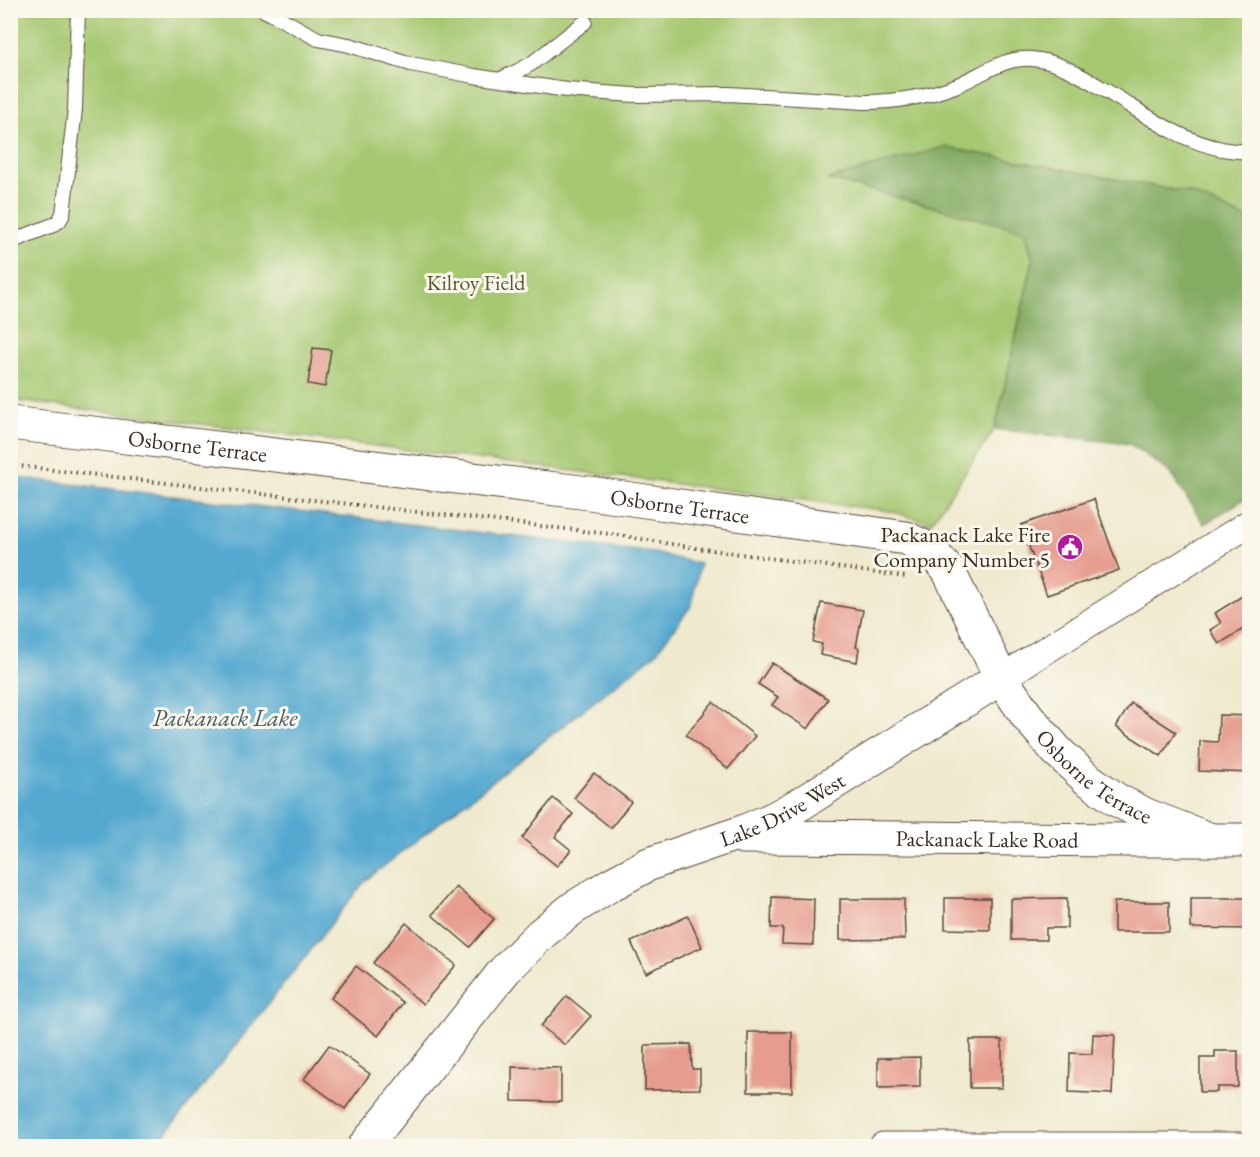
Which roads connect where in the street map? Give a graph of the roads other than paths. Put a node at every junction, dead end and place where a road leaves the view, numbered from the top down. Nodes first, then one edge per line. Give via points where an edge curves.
1 (78, 10) edge
2 (264, 10) edge
3 (585, 22) dead end
4 (501, 79) junction
5 (1250, 152) edge
6 (10, 242) edge
7 (10, 423) edge
8 (1250, 523) edge
9 (1001, 678) junction
10 (1086, 778) junction
11 (821, 791) junction
12 (726, 837) junction
13 (878, 837) junction
14 (1099, 840) junction
15 (1211, 840) junction
16 (1250, 840) edge
17 (365, 1146) edge
18 (883, 1146) edge
19 (1168, 1146) edge
20 (1250, 1146) edge

1 - 6 lane via 75,109 63,214 53,225
2 - 4 lane via 318,39 411,64
3 - 4 lane via 531,64
4 - 5 lane via 567,90 635,95 729,94 888,102 936,93 1000,65 1032,59 1070,71 1180,134 1224,150
7 - 9 street, Osborne Terrace via 588,493 906,538 930,550 948,570
8 - 9 street, Lake Drive West
9 - 10 street, Osborne Terrace via 1057,751
9 - 11 street, Lake Drive West
10 - 14 street via 1096,800
10 - 15 street, Osborne Terrace via 1146,815
11 - 12 street, Lake Drive West via 775,818
11 - 13 street via 846,824
12 - 13 street, Packanack Lake Road
12 - 17 street, Lake Drive West via 649,864 572,909 541,934 505,970
13 - 14 street, Packanack Lake Road
14 - 15 street, Packanack Lake Road
15 - 16 street, Packanack Lake Road
18 - 19 street
19 - 20 street

